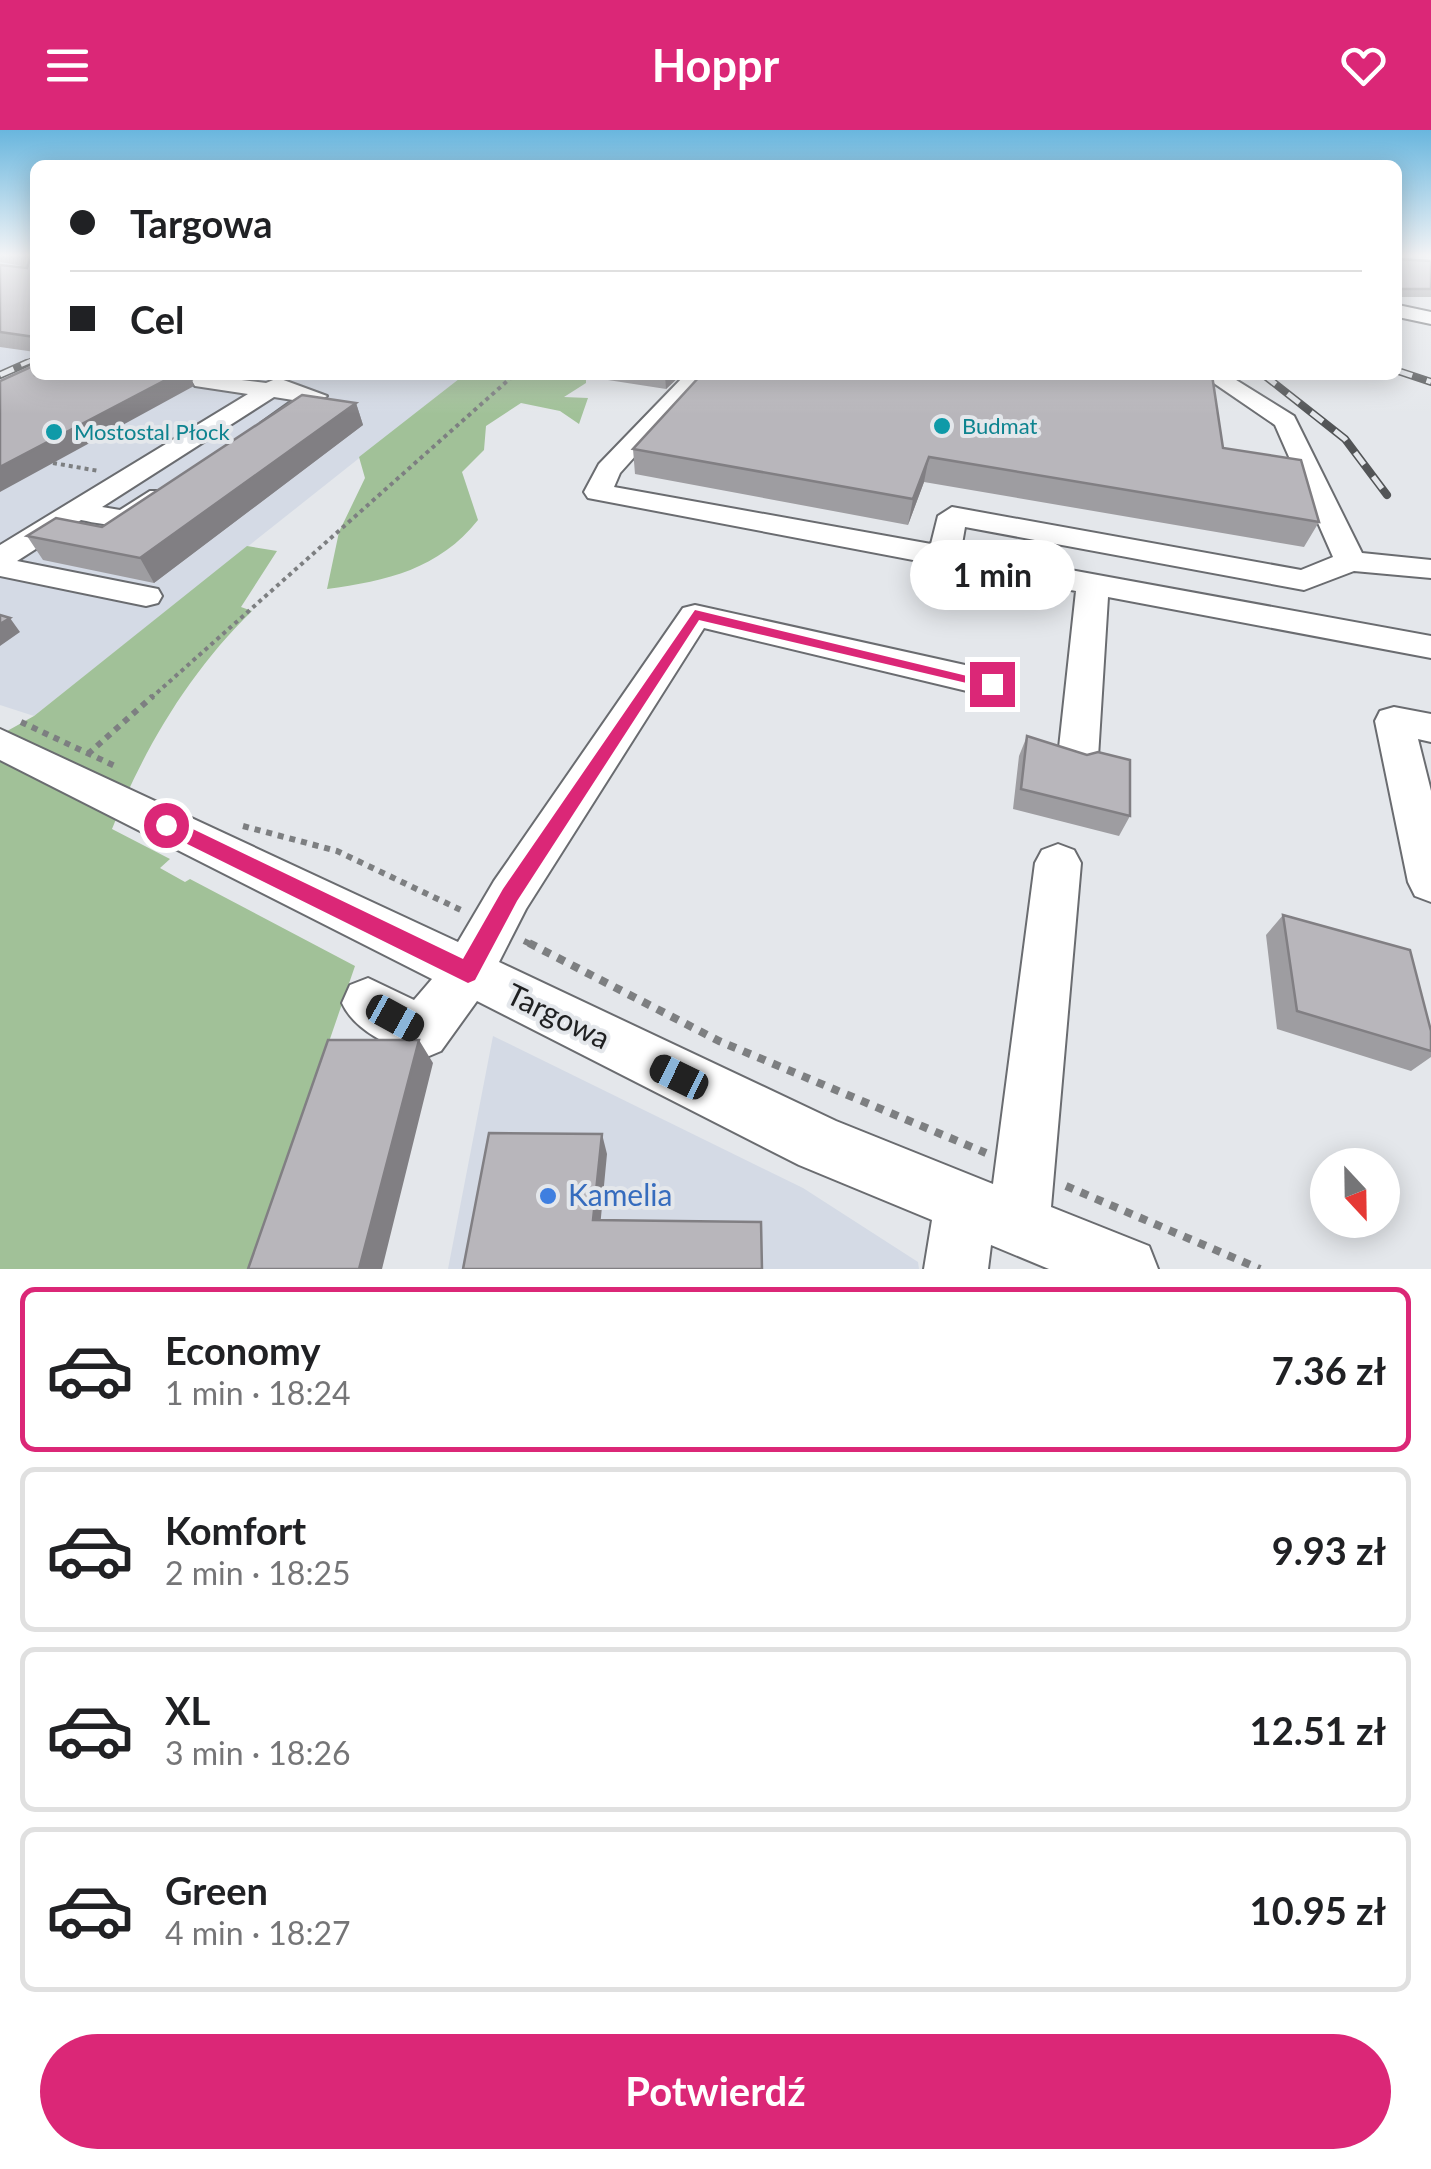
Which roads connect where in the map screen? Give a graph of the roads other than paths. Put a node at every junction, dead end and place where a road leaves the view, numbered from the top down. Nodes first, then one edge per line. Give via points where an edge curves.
1 (1402, 313) edge
2 (1431, 318) edge
3 (1402, 325) edge
4 (1431, 331) edge
5 (692, 380) edge
6 (1222, 380) edge
7 (204, 381) dead end
8 (282, 382) edge
9 (253, 436) edge
10 (176, 487) edge
11 (75, 510) junction
12 (0, 558) edge
13 (944, 558) junction
14 (1350, 561) junction
15 (0, 567) edge
16 (1431, 569) edge
17 (1093, 586) junction
18 (146, 596) dead end
19 (1431, 646) edge
20 (992, 684) dead end
21 (1431, 728) edge
22 (8, 732) edge
23 (1078, 757) edge
24 (1058, 863) dead end
25 (1431, 882) edge
26 (481, 950) junction
27 (368, 1003) dead end
28 (1052, 1243) edge
29 (956, 1269) edge

1 - 2 street
3 - 4 street
5 - 13 street via 608,470 598,492
6 - 14 street via 1285,421
7 - 8 street
8 - 9 street via 315,396
8 - 11 street
10 - 11 street via 125,520
11 - 12 street
13 - 14 street via 952,516 1304,580
13 - 17 street
14 - 16 street
15 - 18 street
17 - 19 street
17 - 23 street
20 - 26 street via 695,615 510,895
21 - 25 street via 1394,721
22 - 26 street, Targowa
24 - 28 street via 1025,1168
26 - 27 street via 422,1033
26 - 28 street, Targowa via 802,1136
28 - 29 street

